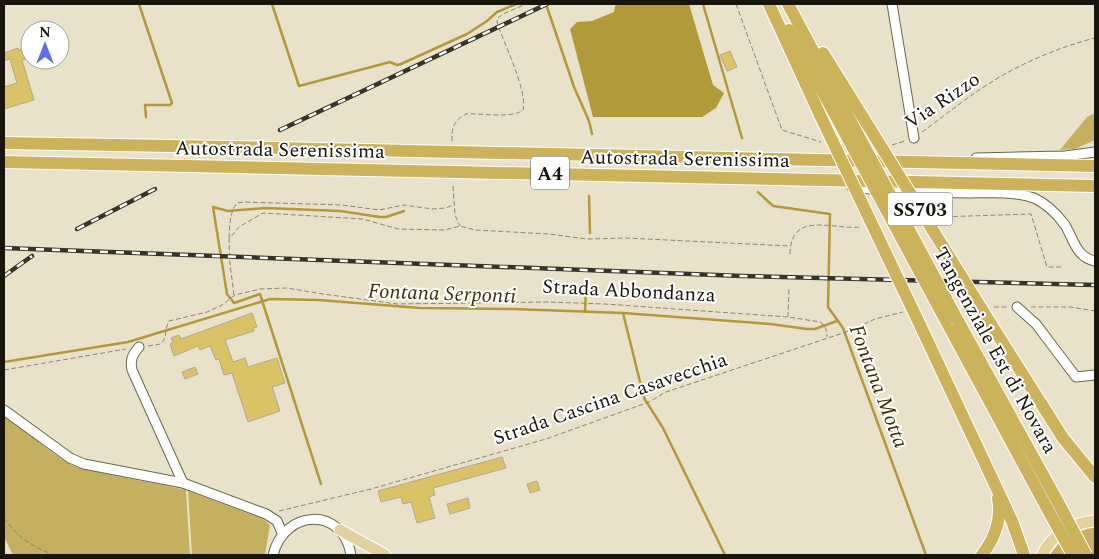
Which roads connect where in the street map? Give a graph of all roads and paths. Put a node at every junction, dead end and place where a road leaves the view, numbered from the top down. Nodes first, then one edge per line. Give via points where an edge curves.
1 (526, 4) edge
2 (736, 4) edge
3 (769, 4) edge
4 (775, 4) edge
5 (790, 4) edge
6 (892, 4) edge
7 (1095, 38) edge
8 (836, 106) junction
9 (914, 138) junction
10 (452, 141) dead end
11 (827, 142) dead end
12 (4, 143) edge
13 (886, 144) dead end
14 (1095, 146) edge
15 (1083, 152) junction
16 (1095, 152) edge
17 (4, 162) edge
18 (926, 162) junction
19 (1095, 166) edge
20 (792, 179) junction
21 (452, 186) dead end
22 (1095, 186) edge
23 (453, 205) junction
24 (936, 217) dead end
25 (460, 226) junction
26 (834, 226) dead end
27 (229, 239) junction
28 (790, 246) junction
29 (790, 254) dead end
30 (1095, 261) edge
31 (1063, 268) dead end
32 (788, 288) dead end
33 (233, 296) junction
34 (1017, 307) dead end
35 (788, 317) junction
36 (847, 331) dead end
37 (827, 337) junction
38 (139, 347) junction
39 (4, 370) edge
40 (1095, 375) edge
41 (4, 410) edge
42 (1094, 477) edge
43 (183, 483) junction
44 (994, 483) junction
45 (1053, 507) junction
46 (266, 514) junction
47 (4, 518) edge
48 (1095, 521) edge
49 (340, 530) junction
50 (283, 535) junction
51 (53, 555) edge
52 (273, 555) edge
53 (352, 555) edge
54 (385, 555) edge
55 (982, 555) edge
56 (1024, 555) edge
57 (1042, 555) edge
58 (1073, 555) edge
59 (1086, 555) edge

1 - 10 path via 497,19 524,99 523,110 511,114 466,114 455,123
2 - 11 path via 782,130 817,142
3 - 8 highway, SS703
4 - 8 highway, Tangenziale Est di Novara / SS703
5 - 8 highway, SS703
6 - 9 street
7 - 9 path, Via Rizzo via 1036,59 991,82
8 - 42 highway, SS703, bridge via 989,321 1063,438
8 - 44 highway, SS703, bridge via 920,325
8 - 45 highway, Tangenziale Est di Novara / SS703, bridge
9 - 13 path, Via Rizzo via 896,145
12 - 18 highway, Autostrada Serenissima / A4
14 - 15 street
15 - 16 street
15 - 18 street via 1065,156 1028,155
17 - 20 highway, Autostrada Serenissima / A4
18 - 19 highway, Autostrada Serenissima / A4
20 - 22 highway, Autostrada Serenissima / A4
20 - 30 street via 878,191 1004,193 1030,197 1048,206 1082,256
21 - 23 path
23 - 25 path
23 - 27 path via 432,210 404,205 378,210 342,205 237,203
24 - 31 path via 1031,214 1047,267
25 - 27 path via 445,230 398,229 363,219 263,213 239,227
25 - 28 path via 475,230 594,239
26 - 28 path via 802,227
27 - 33 path
28 - 29 path
32 - 35 path
33 - 35 path, Strada Abbondanza via 260,289 287,288 397,304 582,303
33 - 38 path, Strada Abbondanza via 207,312 169,322 166,338 161,344
34 - 40 street via 1036,324 1076,377
35 - 37 path, Strada Abbondanza via 822,323
36 - 37 path
37 - 46 path, Strada Cascina Casavecchia via 666,392 649,402 546,440 371,489
38 - 39 path, Strada Abbondanza
38 - 43 street via 133,354 132,370
41 - 43 street via 70,458 84,464
43 - 46 street
44 - 55 highway, SS703 via 999,502 998,522
44 - 56 highway, SS703
45 - 58 highway, Tangenziale Est di Novara / SS703, bridge
45 - 59 highway, Tangenziale Est di Novara / SS703, bridge
46 - 50 street via 277,521
47 - 51 path via 24,542
48 - 57 main road via 1065,530
49 - 50 street via 324,520 311,519 298,522
49 - 53 street
49 - 54 main road
50 - 52 street

